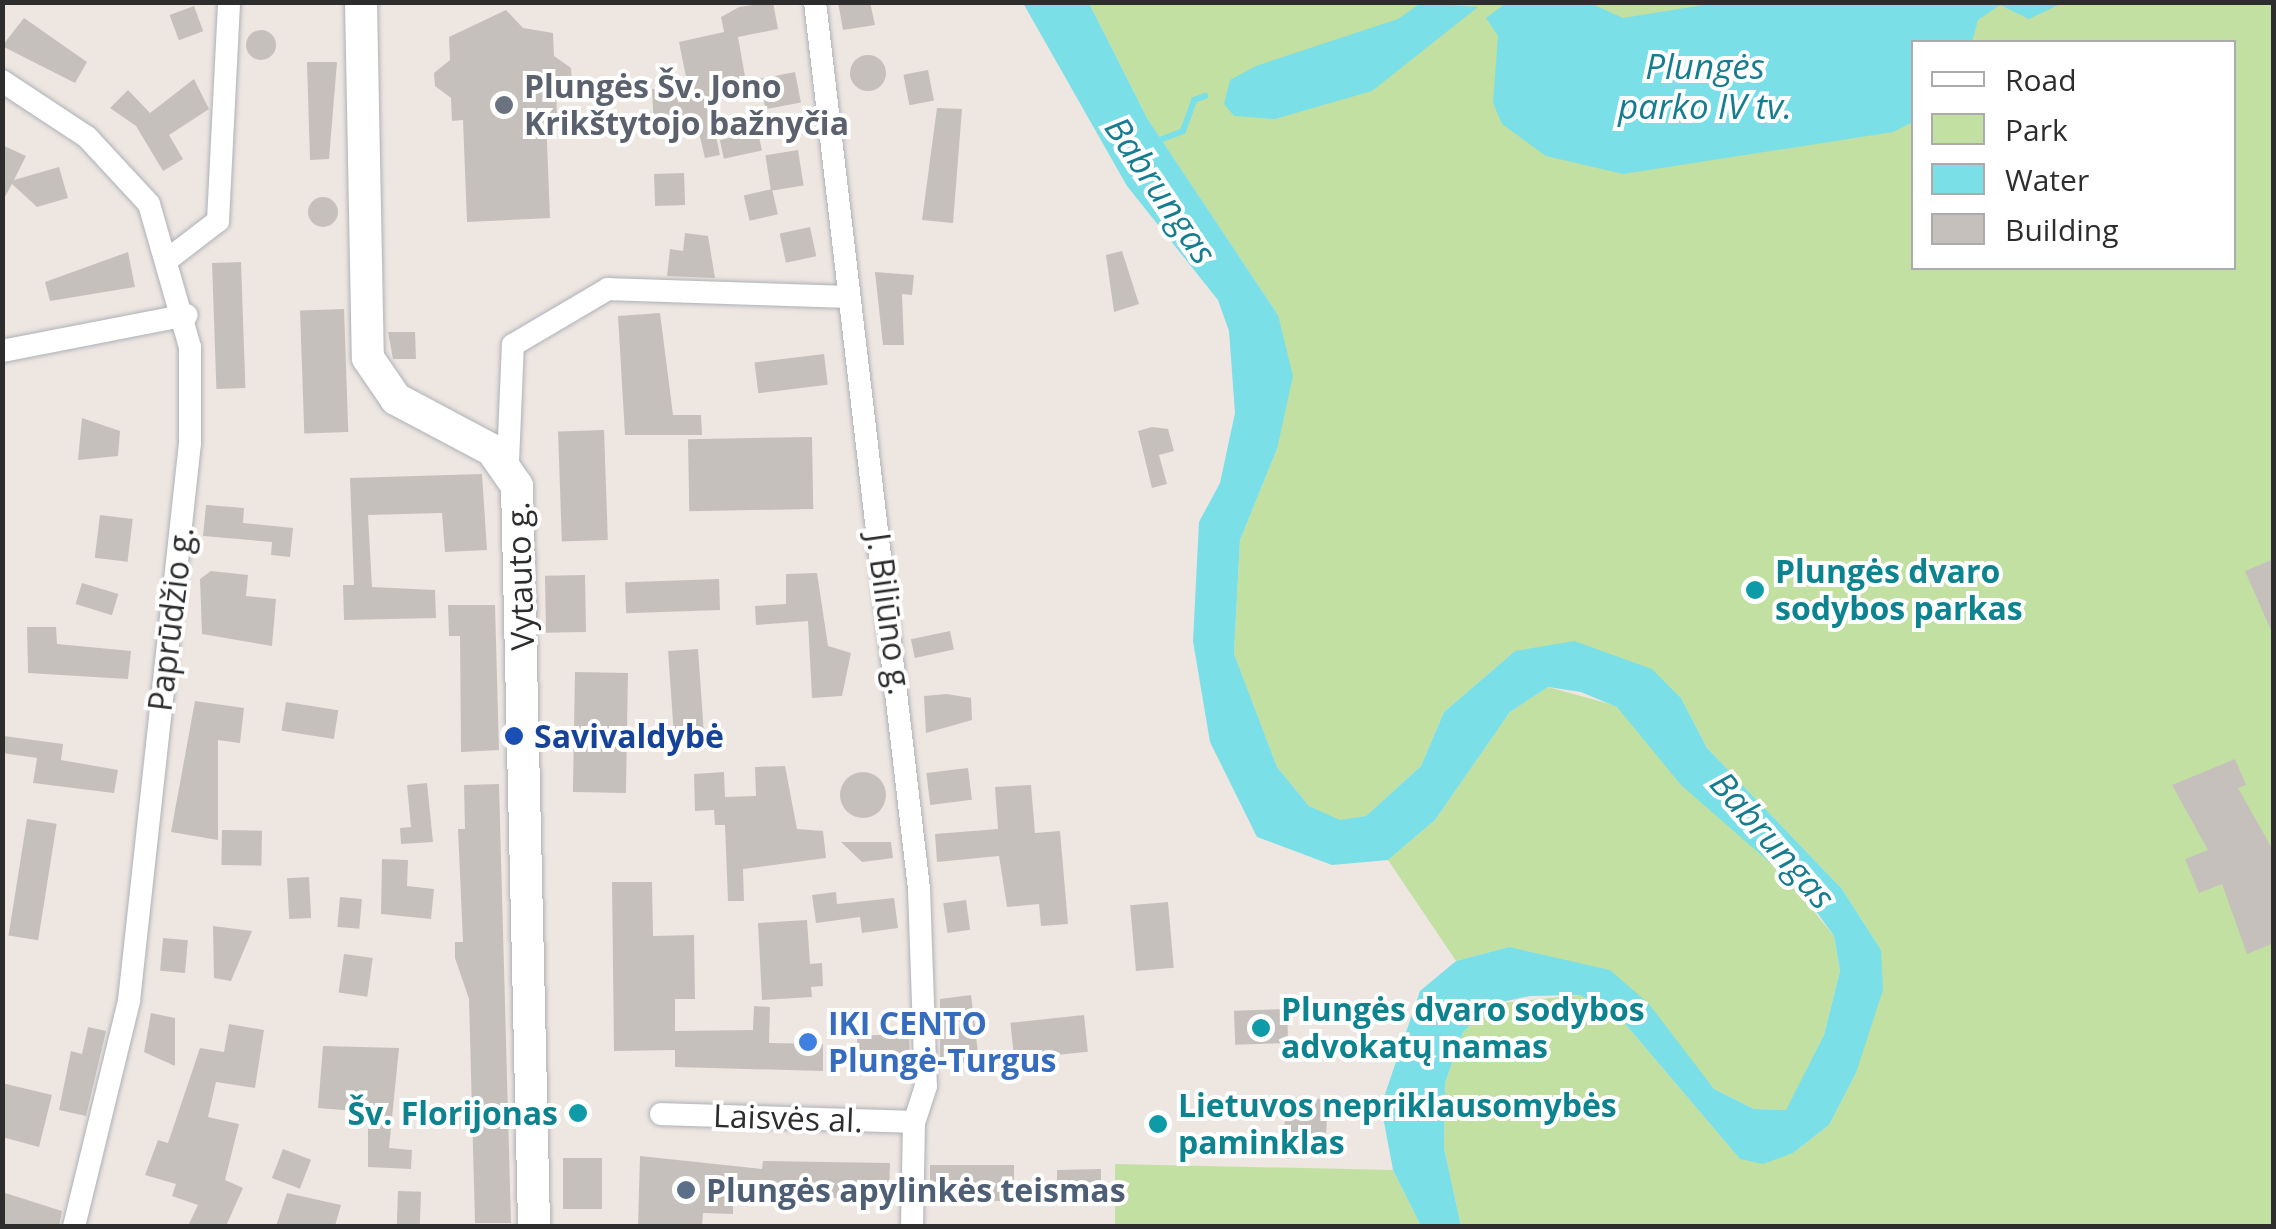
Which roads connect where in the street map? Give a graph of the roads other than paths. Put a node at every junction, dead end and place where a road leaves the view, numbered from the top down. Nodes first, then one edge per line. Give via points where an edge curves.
1 (229, 2) edge
2 (361, 2) edge
3 (815, 2) edge
4 (2, 81) edge
5 (171, 257) junction
6 (846, 297) junction
7 (187, 315) junction
8 (2, 351) edge
9 (508, 462) junction
10 (661, 1114) dead end
11 (914, 1122) junction
12 (74, 1226) edge
13 (534, 1226) edge
14 (912, 1226) edge

1 - 5 street via 218,221
2 - 9 main road, Vytauto g. via 368,358 396,399
3 - 6 street, J. Biliūno g.
4 - 5 street, Paprūdžio g. via 58,113 134,182
5 - 7 street, Paprūdžio g.
6 - 9 street via 608,289 512,345
6 - 11 street, J. Biliūno g. via 919,889 926,1086
7 - 8 street
7 - 12 street, Paprūdžio g. via 190,442 129,1001
9 - 13 main road, Vytauto g. via 520,513
10 - 11 street, Laisvės al.
11 - 14 street, J. Biliūno g.

